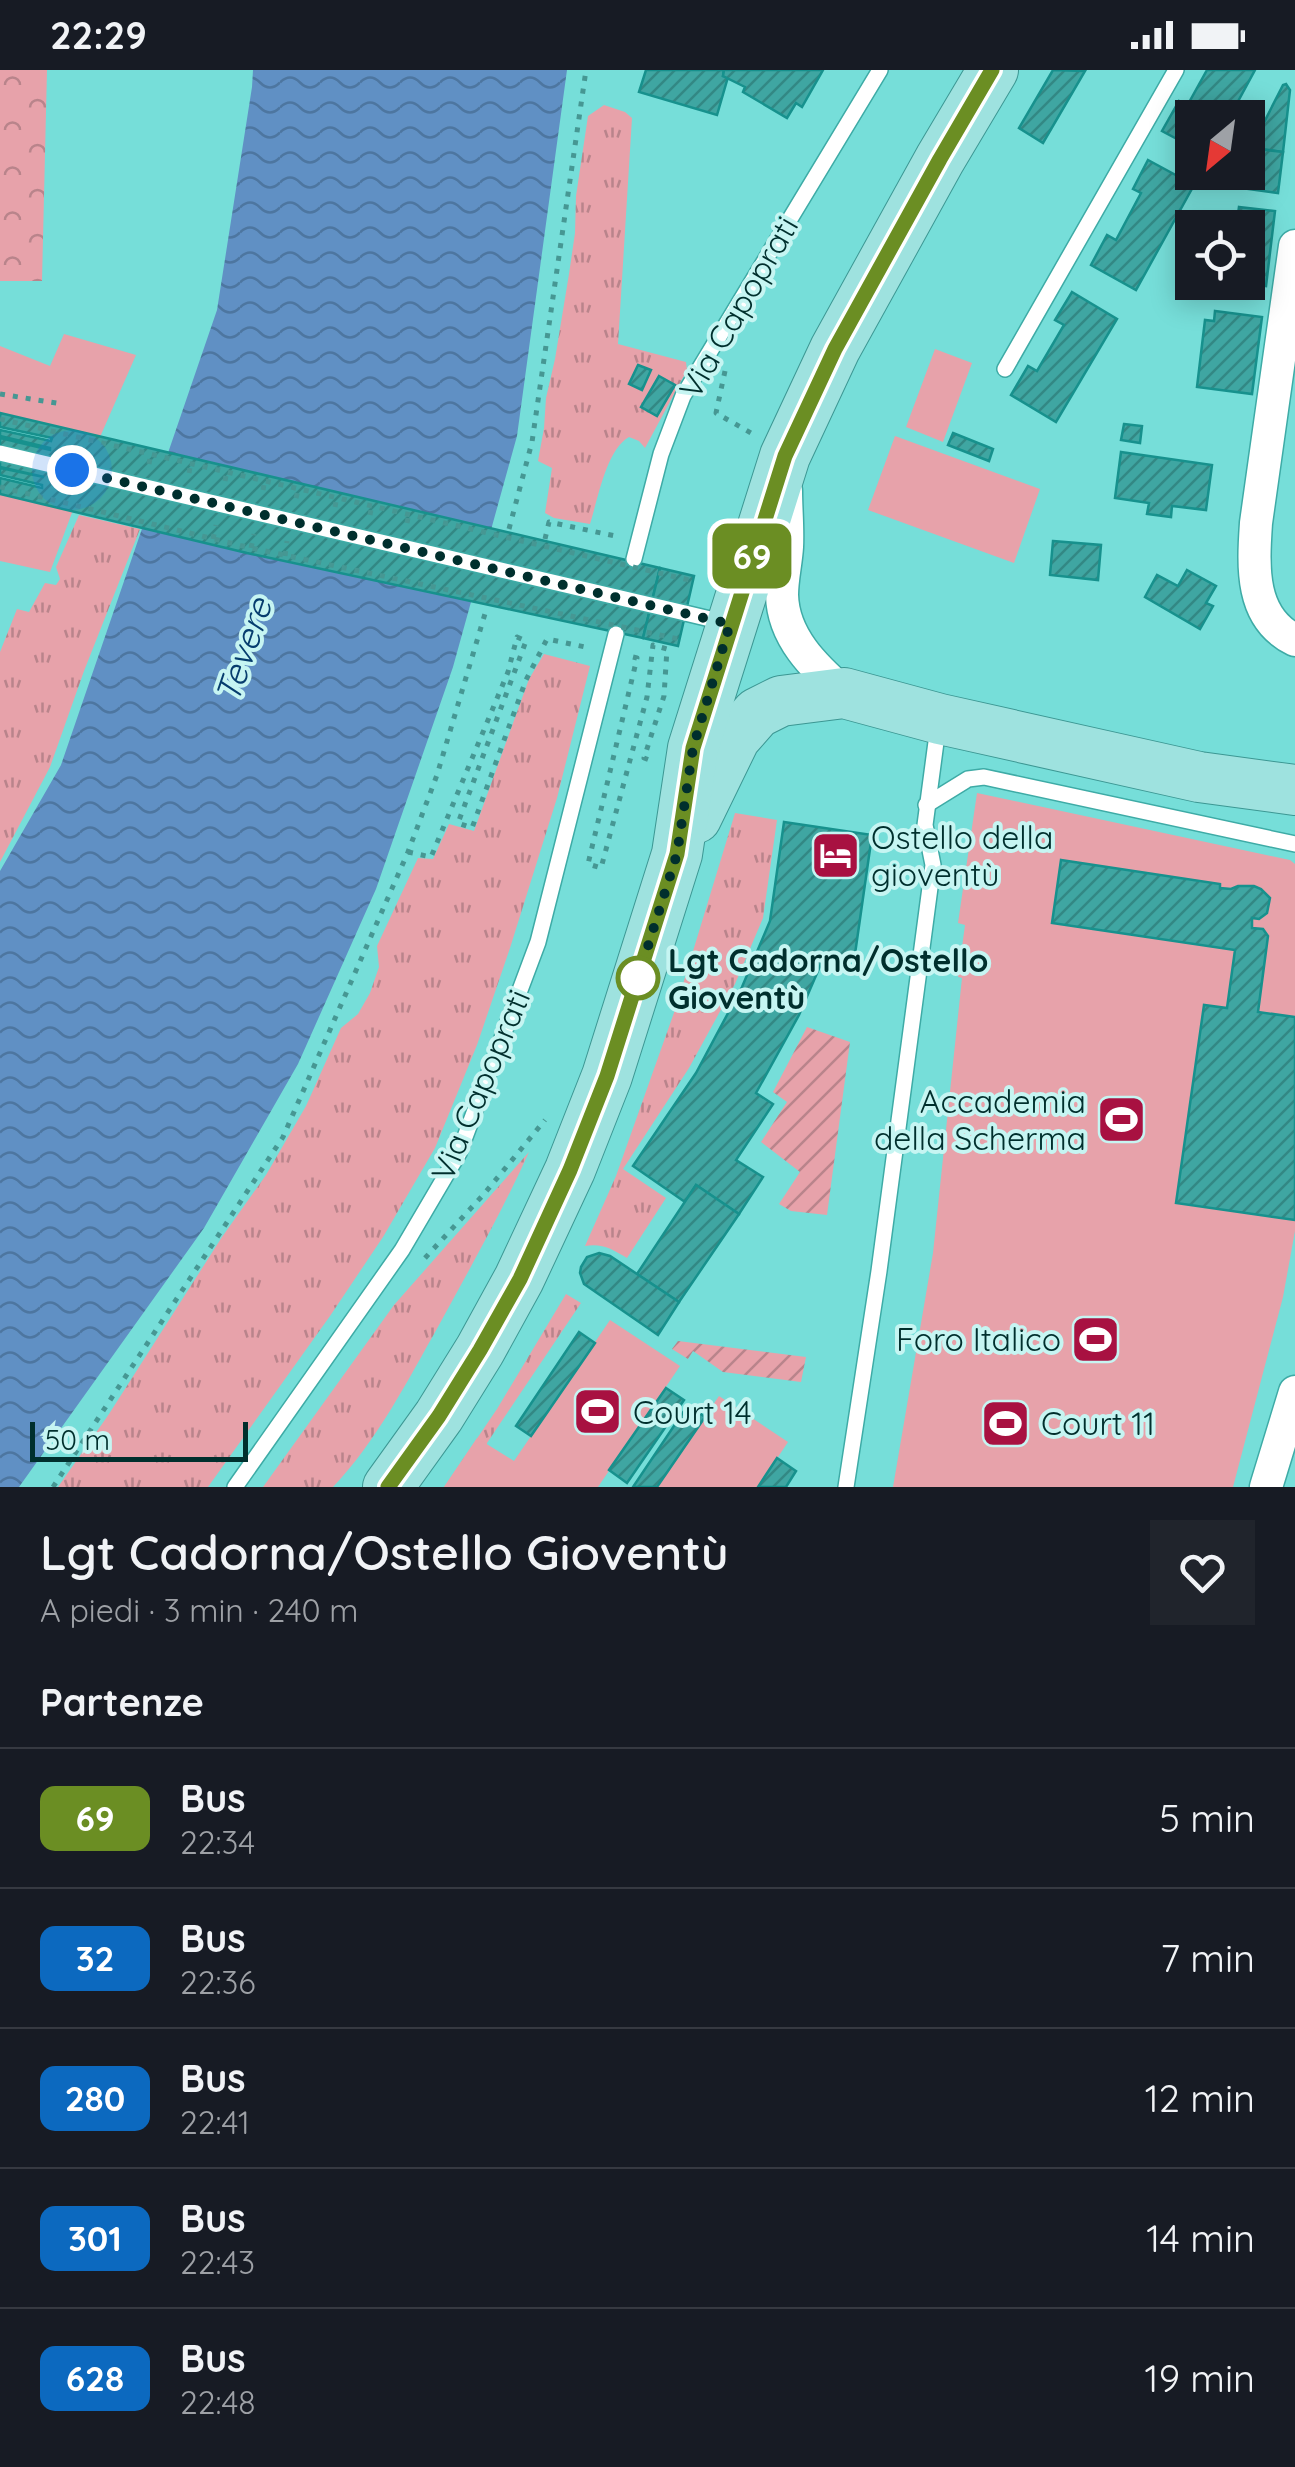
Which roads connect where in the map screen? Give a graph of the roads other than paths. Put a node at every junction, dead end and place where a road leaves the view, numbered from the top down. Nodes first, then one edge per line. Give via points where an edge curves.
1 (880, 70) edge
2 (992, 70) edge
3 (1176, 70) edge
4 (1295, 246) edge
5 (1005, 369) dead end
6 (768, 444) junction
7 (0, 453) edge
8 (634, 559) dead end
9 (708, 618) junction
10 (616, 634) dead end
11 (1295, 640) edge
12 (844, 693) junction
13 (940, 718) junction
14 (1199, 777) junction
15 (1295, 790) edge
16 (926, 805) junction
17 (1295, 812) edge
18 (1295, 844) edge
19 (677, 854) junction
20 (1295, 1392) edge
21 (235, 1487) edge
22 (388, 1487) edge
23 (846, 1487) edge
24 (1266, 1487) edge

1 - 8 lane, Via Capoprati via 683,396
2 - 6 main road via 835,349
3 - 5 lane
4 - 11 street via 1254,561 1267,617
6 - 9 main road
6 - 12 street via 787,544 786,621 813,664
7 - 9 lane, bridge
9 - 19 main road
10 - 21 lane, Via Capoprati via 538,942 459,1153 402,1250
12 - 13 main road
12 - 19 main road via 781,701 757,713 735,738
13 - 14 main road
13 - 16 lane
14 - 15 main road
14 - 17 street
16 - 18 lane via 968,779 984,777
16 - 23 lane via 934,865
19 - 22 main road via 607,1076 553,1209 480,1350
20 - 24 street

